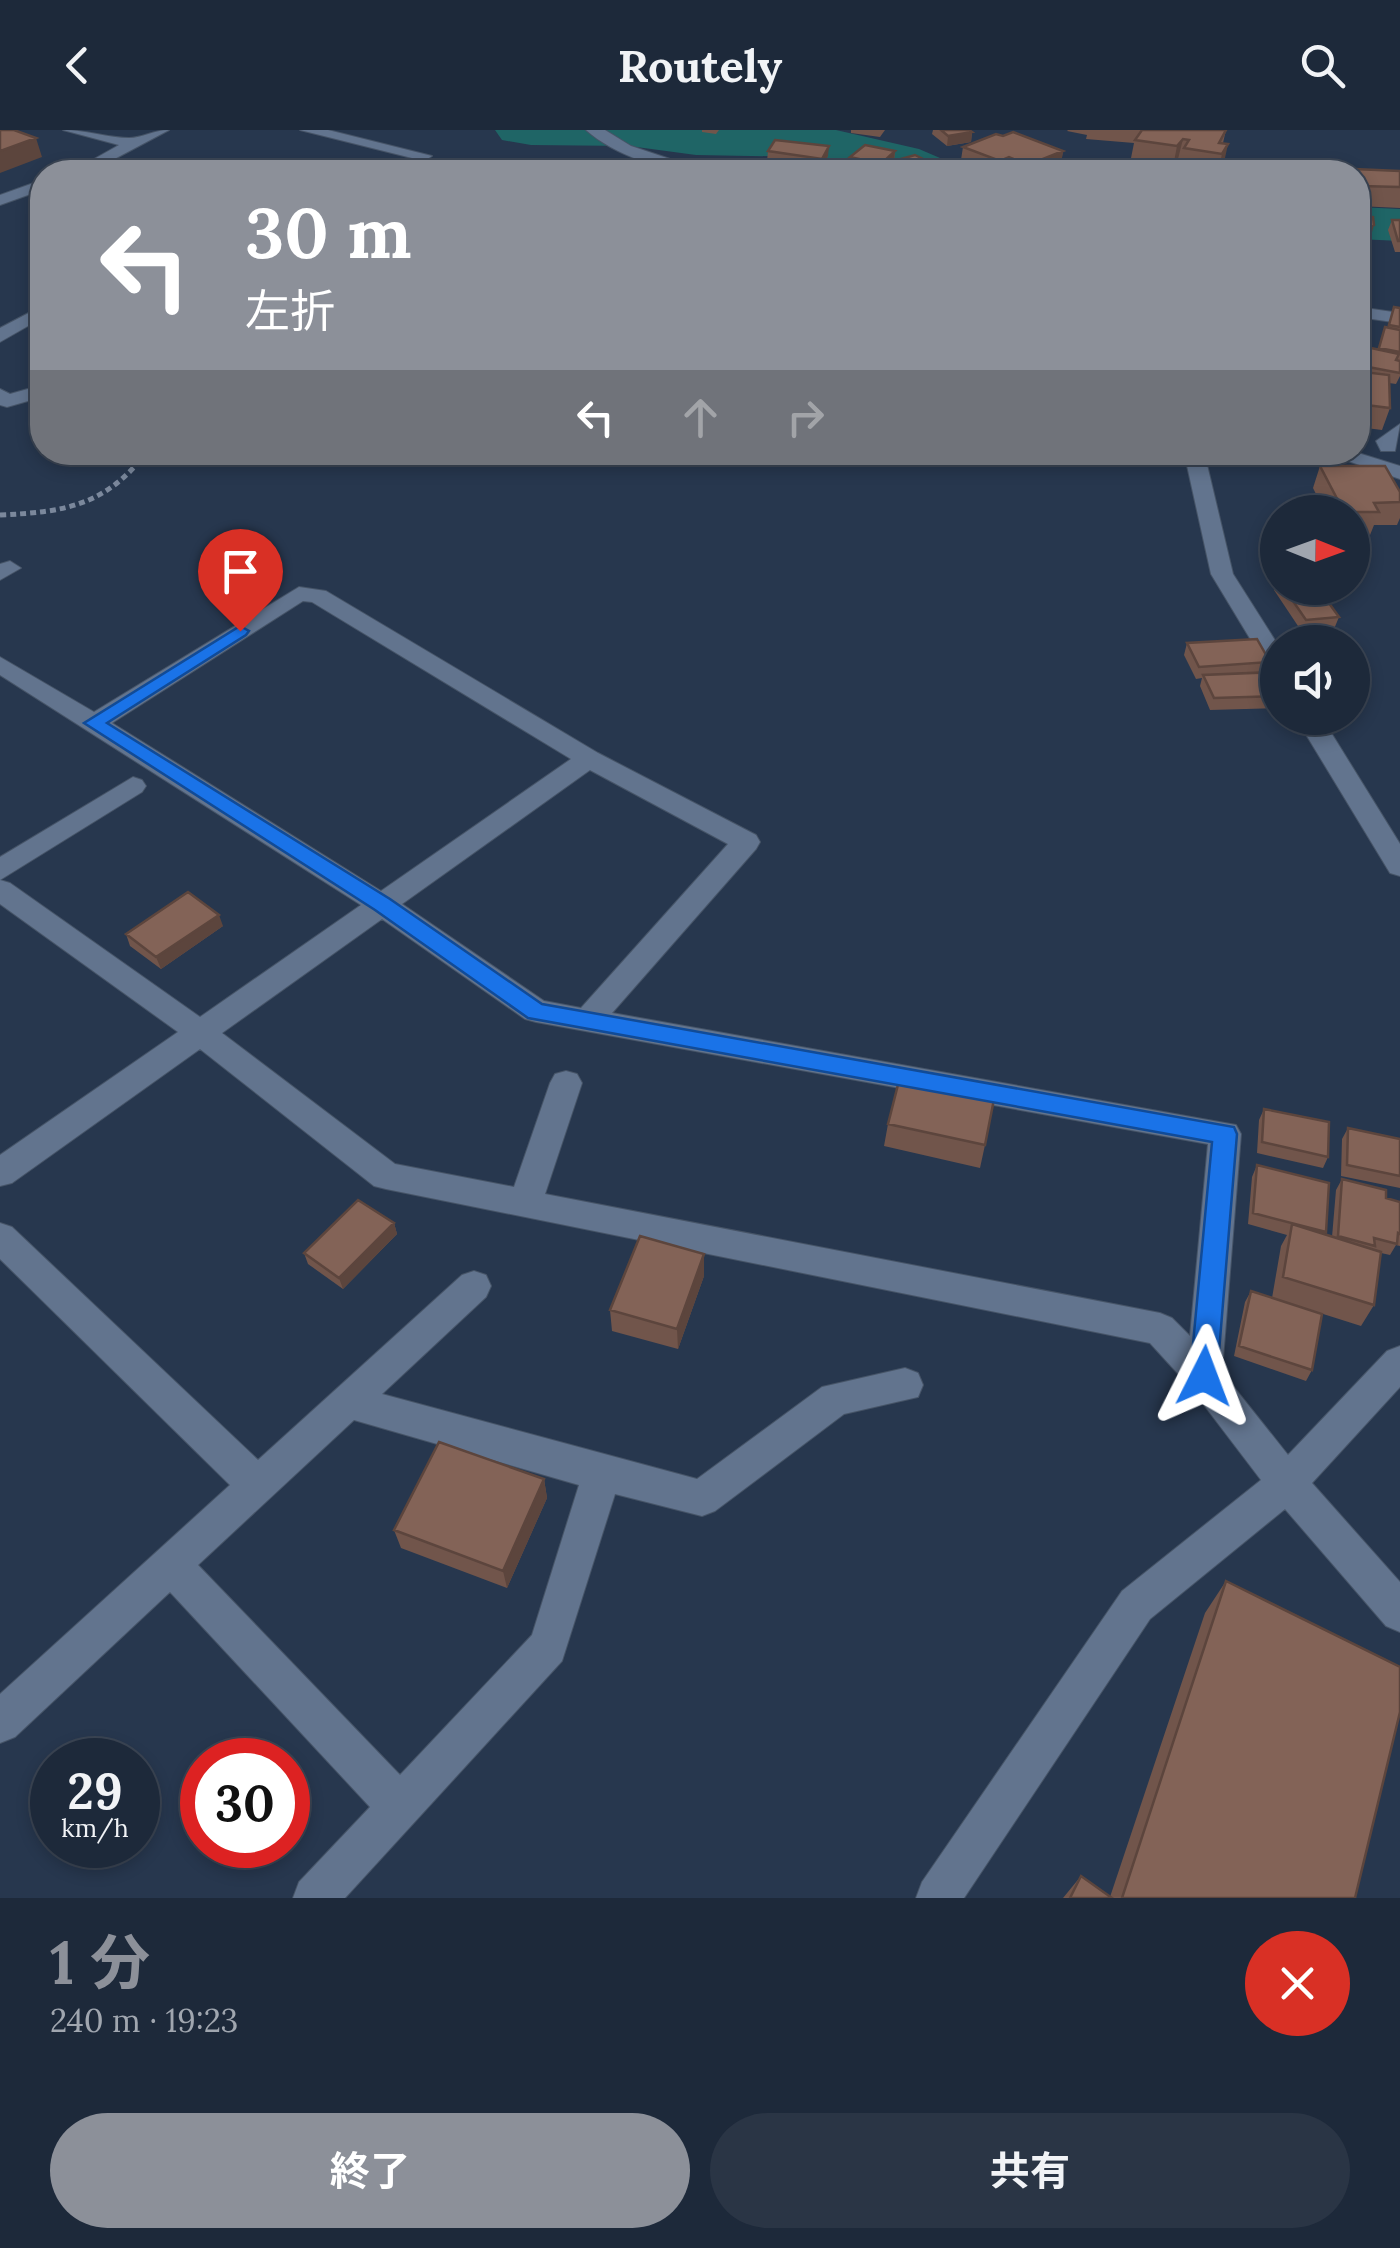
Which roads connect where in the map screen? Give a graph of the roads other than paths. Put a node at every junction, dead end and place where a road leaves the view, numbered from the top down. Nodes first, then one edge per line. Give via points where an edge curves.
1 (71, 130) edge
2 (161, 130) edge
3 (308, 130) edge
4 (596, 132) edge
5 (134, 144) junction
6 (424, 156) dead end
7 (102, 160) edge
8 (662, 160) edge
9 (30, 189) edge
10 (0, 200) edge
11 (1370, 314) edge
12 (30, 317) edge
13 (1400, 318) edge
14 (0, 336) edge
15 (30, 394) edge
16 (0, 395) edge
17 (1370, 455) edge
18 (1395, 457) edge
19 (1197, 465) edge
20 (1260, 636) edge
21 (0, 664) edge
22 (94, 723) junction
23 (1319, 735) edge
24 (589, 759) junction
25 (149, 775) junction
26 (1400, 866) edge
27 (0, 870) edge
28 (5, 900) edge
29 (383, 905) junction
30 (588, 1020) junction
31 (201, 1033) junction
32 (566, 1083) dead end
33 (0, 1173) edge
34 (526, 1201) junction
35 (0, 1238) edge
36 (474, 1286) dead end
37 (1400, 1362) edge
38 (1204, 1376) junction
39 (906, 1385) dead end
40 (348, 1402) junction
41 (602, 1473) junction
42 (1287, 1483) junction
43 (257, 1485) junction
44 (170, 1564) junction
45 (1400, 1612) edge
46 (0, 1722) edge
47 (400, 1807) junction
48 (316, 1898) edge
49 (938, 1898) edge

1 - 5 street
2 - 5 street
3 - 6 street
4 - 8 street
5 - 7 street
9 - 10 street
11 - 13 street
12 - 14 street
15 - 16 street via 7,401
17 - 18 street
19 - 20 street via 1222,574
21 - 22 street
22 - 24 street via 298,594 318,596
22 - 25 street
23 - 26 street
24 - 29 street
24 - 30 street via 746,842
25 - 27 street
25 - 29 street
28 - 31 street
29 - 30 street via 536,1012
29 - 31 street
30 - 38 street via 1225,1134
31 - 33 street
31 - 34 street via 386,1176
32 - 34 street
34 - 38 street via 1160,1329
35 - 43 street
36 - 40 street
37 - 42 street
38 - 42 street
39 - 41 street via 836,1398 702,1498
40 - 41 street
40 - 43 street
41 - 47 street via 548,1647
42 - 45 street
42 - 49 street via 1136,1605
43 - 44 street
44 - 46 street
44 - 47 street
47 - 48 street

